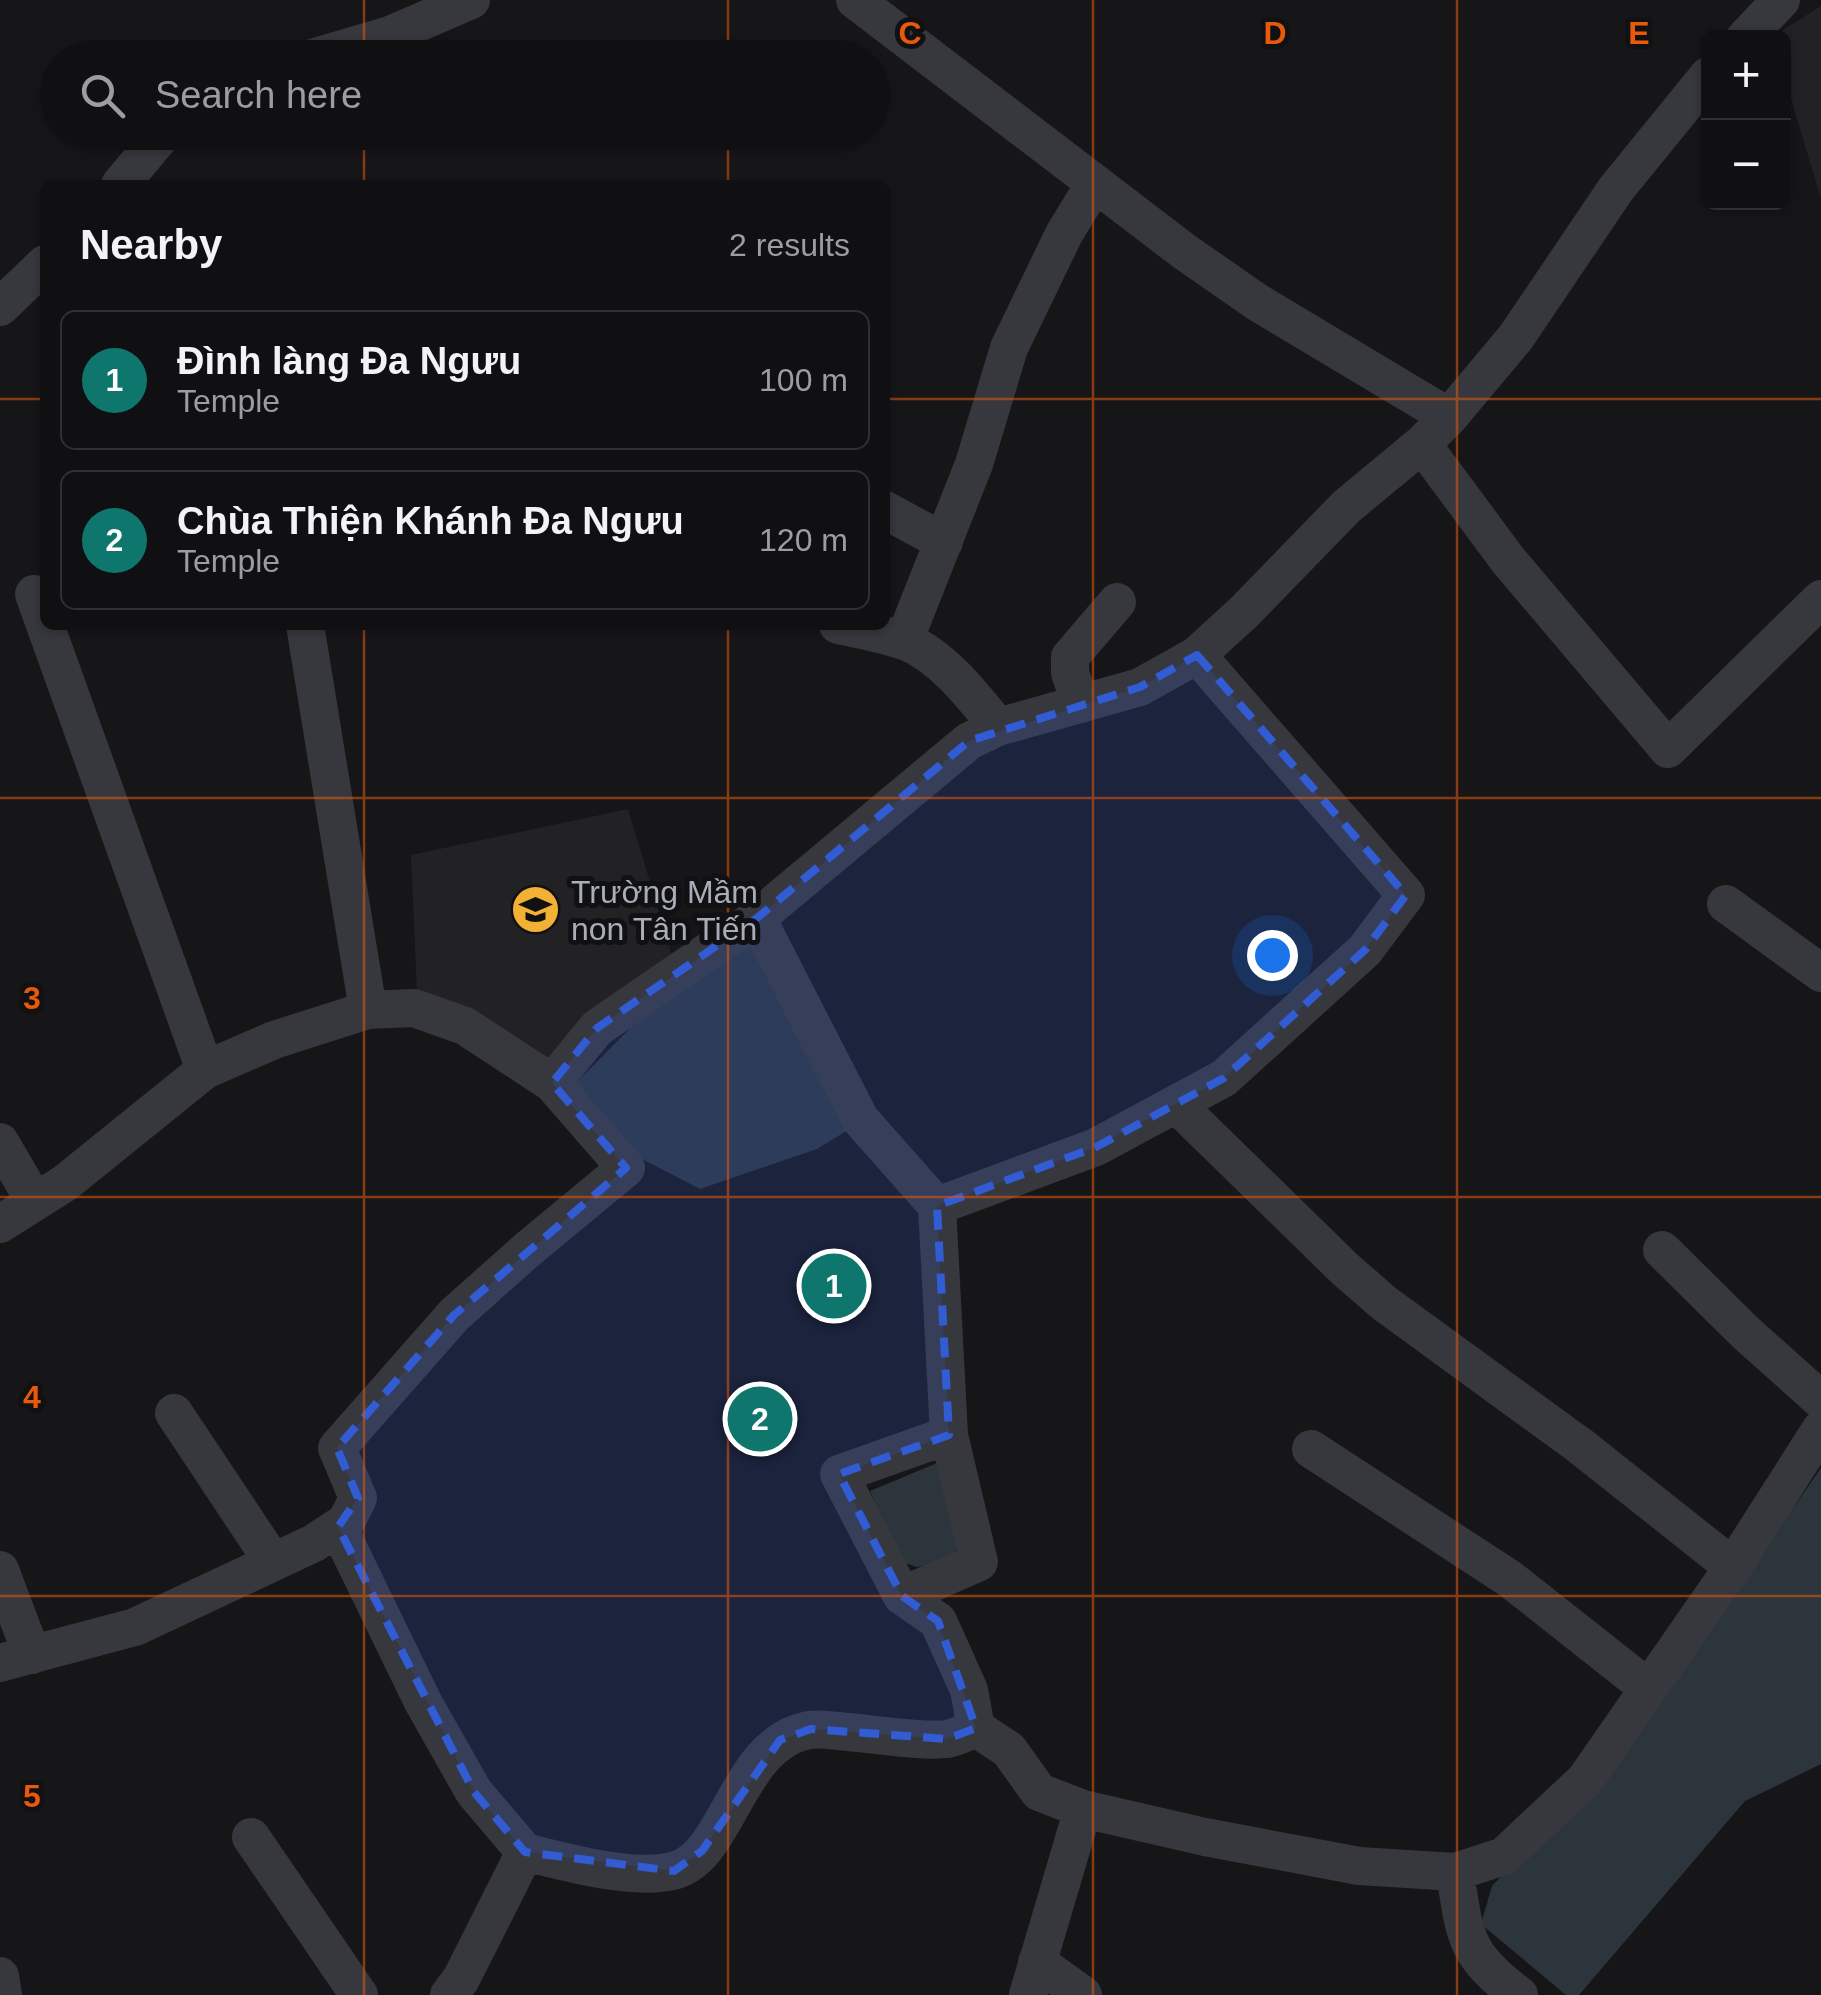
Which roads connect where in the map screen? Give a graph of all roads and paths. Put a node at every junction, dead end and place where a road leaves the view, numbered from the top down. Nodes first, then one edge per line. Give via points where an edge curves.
1 (471, 0) edge
2 (855, 0) edge
3 (1781, 0) edge
4 (1753, 30) edge
5 (373, 40) edge
6 (1701, 85) edge
7 (149, 150) edge
8 (124, 180) edge
9 (1095, 182) junction
10 (40, 269) edge
11 (0, 307) edge
12 (1448, 417) junction
13 (1422, 444) junction
14 (890, 513) edge
15 (944, 542) junction
16 (34, 594) dead end
17 (1821, 599) edge
18 (1118, 602) dead end
19 (40, 611) edge
20 (47, 630) edge
21 (306, 630) edge
22 (859, 630) edge
23 (904, 641) junction
24 (1197, 655) junction
25 (1081, 704) junction
26 (998, 726) junction
27 (1726, 904) dead end
28 (757, 918) junction
29 (1821, 973) edge
30 (368, 1010) junction
31 (205, 1070) junction
32 (552, 1083) junction
33 (1176, 1104) junction
34 (0, 1142) edge
35 (35, 1202) junction
36 (937, 1206) junction
37 (0, 1224) edge
38 (1662, 1250) dead end
39 (1821, 1400) edge
40 (174, 1413) dead end
41 (1821, 1429) edge
42 (949, 1435) junction
43 (1311, 1450) dead end
44 (338, 1528) junction
45 (273, 1562) junction
46 (1733, 1567) junction
47 (0, 1570) edge
48 (902, 1596) junction
49 (16, 1659) edge
50 (1648, 1688) junction
51 (976, 1728) junction
52 (1083, 1809) junction
53 (251, 1837) dead end
54 (525, 1852) junction
55 (1455, 1872) junction
56 (0, 1976) edge
57 (1033, 1979) edge
58 (3, 1995) edge
59 (359, 1995) edge
60 (449, 1995) edge
61 (1082, 1995) edge
62 (1519, 1995) edge

1 - 5 street
2 - 9 street
3 - 4 street
6 - 12 street via 1616,189 1516,337
7 - 8 street
9 - 12 street via 1257,302
9 - 15 street via 1009,348
10 - 11 street
12 - 13 street
13 - 17 street via 1508,560 1668,749
13 - 24 street via 1346,508
14 - 15 street
15 - 23 street
16 - 19 street
18 - 25 street via 1070,658
20 - 31 street
21 - 30 street
22 - 23 street
23 - 26 street via 946,670
24 - 25 street via 1140,687
24 - 33 street via 1406,895 1364,950 1224,1078
25 - 26 street
26 - 28 street via 953,754
27 - 29 street
28 - 32 street via 598,1028
28 - 36 street via 860,1119
30 - 31 street
30 - 32 street via 414,1008 465,1026
31 - 35 street
32 - 44 street via 626,1168 454,1315 338,1448 358,1498
33 - 36 street via 1096,1146
33 - 46 street via 1384,1302
34 - 35 street
35 - 37 street
36 - 42 street
38 - 39 street
40 - 45 street
41 - 46 street
42 - 48 street via 979,1562
42 - 48 street via 839,1474
43 - 50 street via 1510,1580
44 - 45 street
44 - 54 street via 474,1792
45 - 49 street via 135,1627
46 - 50 street
47 - 49 street
48 - 51 street via 938,1621 969,1690
50 - 55 street via 1585,1780 1504,1856
51 - 52 street via 1008,1750 1039,1792
51 - 54 street via 947,1738 811,1729 780,1740 702,1851 674,1871 638,1872
52 - 55 street via 1359,1866
52 - 57 street
53 - 59 street
54 - 60 street
55 - 62 street via 1470,1948
56 - 58 street
57 - 61 street

